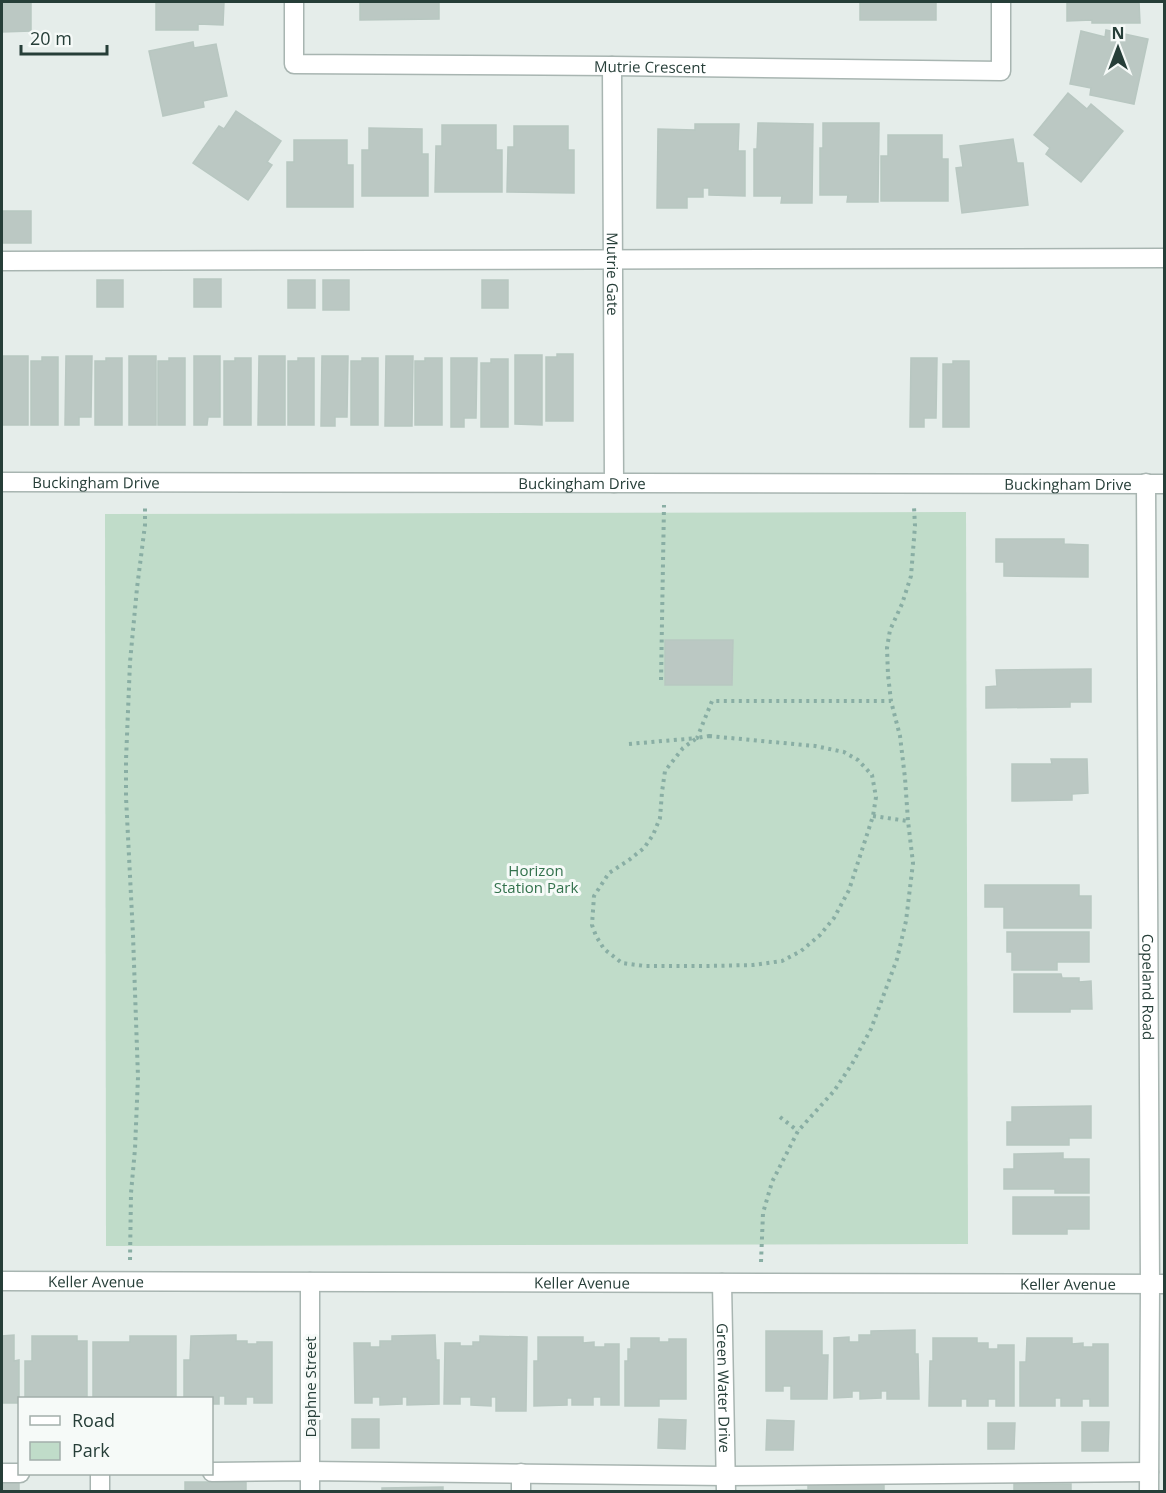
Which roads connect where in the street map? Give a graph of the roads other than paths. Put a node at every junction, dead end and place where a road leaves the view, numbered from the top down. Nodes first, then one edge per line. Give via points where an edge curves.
1 (294, 2) edge
2 (1001, 2) edge
3 (612, 66) junction
4 (1164, 258) edge
5 (612, 260) junction
6 (2, 261) edge
7 (2, 482) edge
8 (614, 483) junction
9 (1155, 483) edge
10 (2, 1281) edge
11 (310, 1282) junction
12 (722, 1283) junction
13 (1157, 1284) edge
14 (310, 1471) junction
15 (213, 1472) edge
16 (1149, 1472) junction
17 (2, 1473) edge
18 (18, 1473) edge
19 (521, 1473) junction
20 (100, 1475) edge
21 (726, 1484) edge
22 (100, 1491) edge
23 (310, 1491) edge
24 (520, 1491) edge
25 (1149, 1491) edge

1 - 3 street, Mutrie Crescent via 294,64
2 - 3 street, Mutrie Crescent via 1001,71
3 - 5 street, Mutrie Gate
4 - 5 street
5 - 6 street
5 - 8 street, Mutrie Gate
7 - 8 street, Buckingham Drive
8 - 9 street, Buckingham Drive
9 - 13 street, Copeland Road
10 - 11 street, Keller Avenue
11 - 12 street, Keller Avenue
11 - 14 street, Daphne Street
12 - 13 street, Keller Avenue
12 - 21 street, Green Water Drive
13 - 16 street, Copeland Road
14 - 15 street
14 - 19 street
14 - 23 street, Daphne Street
16 - 21 street
16 - 25 street, Copeland Road
17 - 18 street
19 - 21 street
19 - 24 street
20 - 22 street

